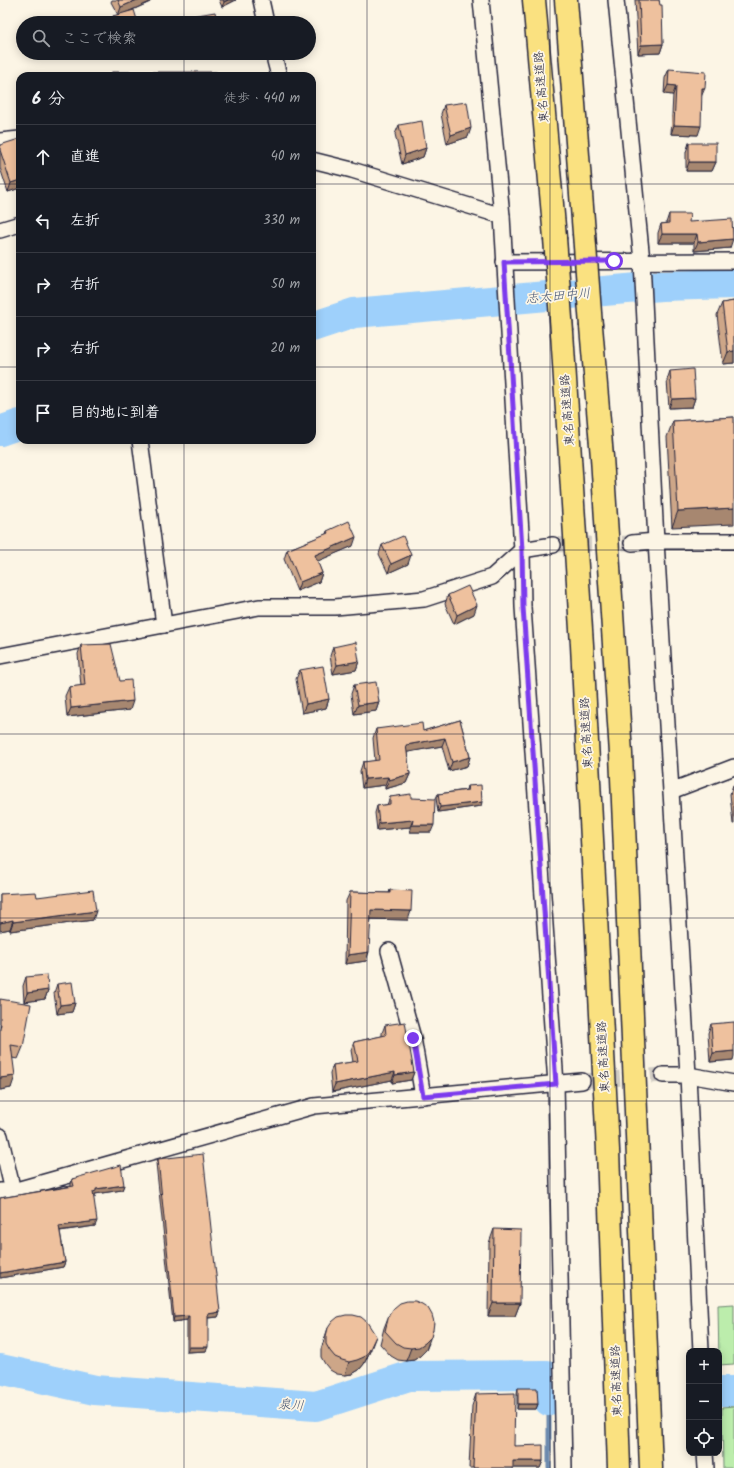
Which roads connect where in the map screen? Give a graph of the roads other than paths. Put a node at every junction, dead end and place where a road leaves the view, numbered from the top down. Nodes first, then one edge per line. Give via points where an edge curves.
1 (261, 0) edge
2 (481, 0) edge
3 (534, 0) edge
4 (566, 0) edge
5 (616, 0) edge
6 (264, 16) edge
7 (275, 60) edge
8 (278, 72) edge
9 (16, 139) edge
10 (0, 141) edge
11 (316, 161) edge
12 (502, 216) junction
13 (16, 225) edge
14 (0, 230) edge
15 (642, 261) junction
16 (734, 261) edge
17 (504, 262) junction
18 (141, 444) edge
19 (656, 541) junction
20 (734, 541) edge
21 (632, 543) tunnel mouth
22 (553, 545) tunnel mouth
23 (522, 550) junction
24 (164, 625) junction
25 (0, 656) edge
26 (734, 767) edge
27 (671, 791) junction
28 (390, 951) dead end
29 (663, 1075) tunnel mouth
30 (688, 1075) junction
31 (582, 1081) tunnel mouth
32 (734, 1083) edge
33 (556, 1084) junction
34 (423, 1096) junction
35 (0, 1136) edge
36 (6, 1191) edge
37 (701, 1348) edge
38 (705, 1456) edge
39 (564, 1468) edge
40 (619, 1468) edge
41 (651, 1468) edge
42 (706, 1468) edge

1 - 6 street
2 - 12 street
3 - 40 highway, 東名高速道路, bridge via 562,332 582,645 608,1150
4 - 41 highway, bridge via 602,457 621,754
5 - 15 street
7 - 8 street
9 - 10 street
11 - 12 street
12 - 17 street
13 - 14 street
15 - 16 street
15 - 17 street
15 - 19 street
17 - 23 street
18 - 24 street
19 - 20 street
19 - 21 street
19 - 27 street
22 - 23 street
23 - 24 street via 492,577 424,599 335,607 259,607
23 - 33 street via 523,615
24 - 25 street
26 - 27 street
27 - 30 street
28 - 34 street via 413,1038
29 - 30 street
30 - 32 street
30 - 37 street
31 - 33 street
33 - 34 street
33 - 39 street
34 - 36 street via 314,1106
35 - 36 street
38 - 42 street

